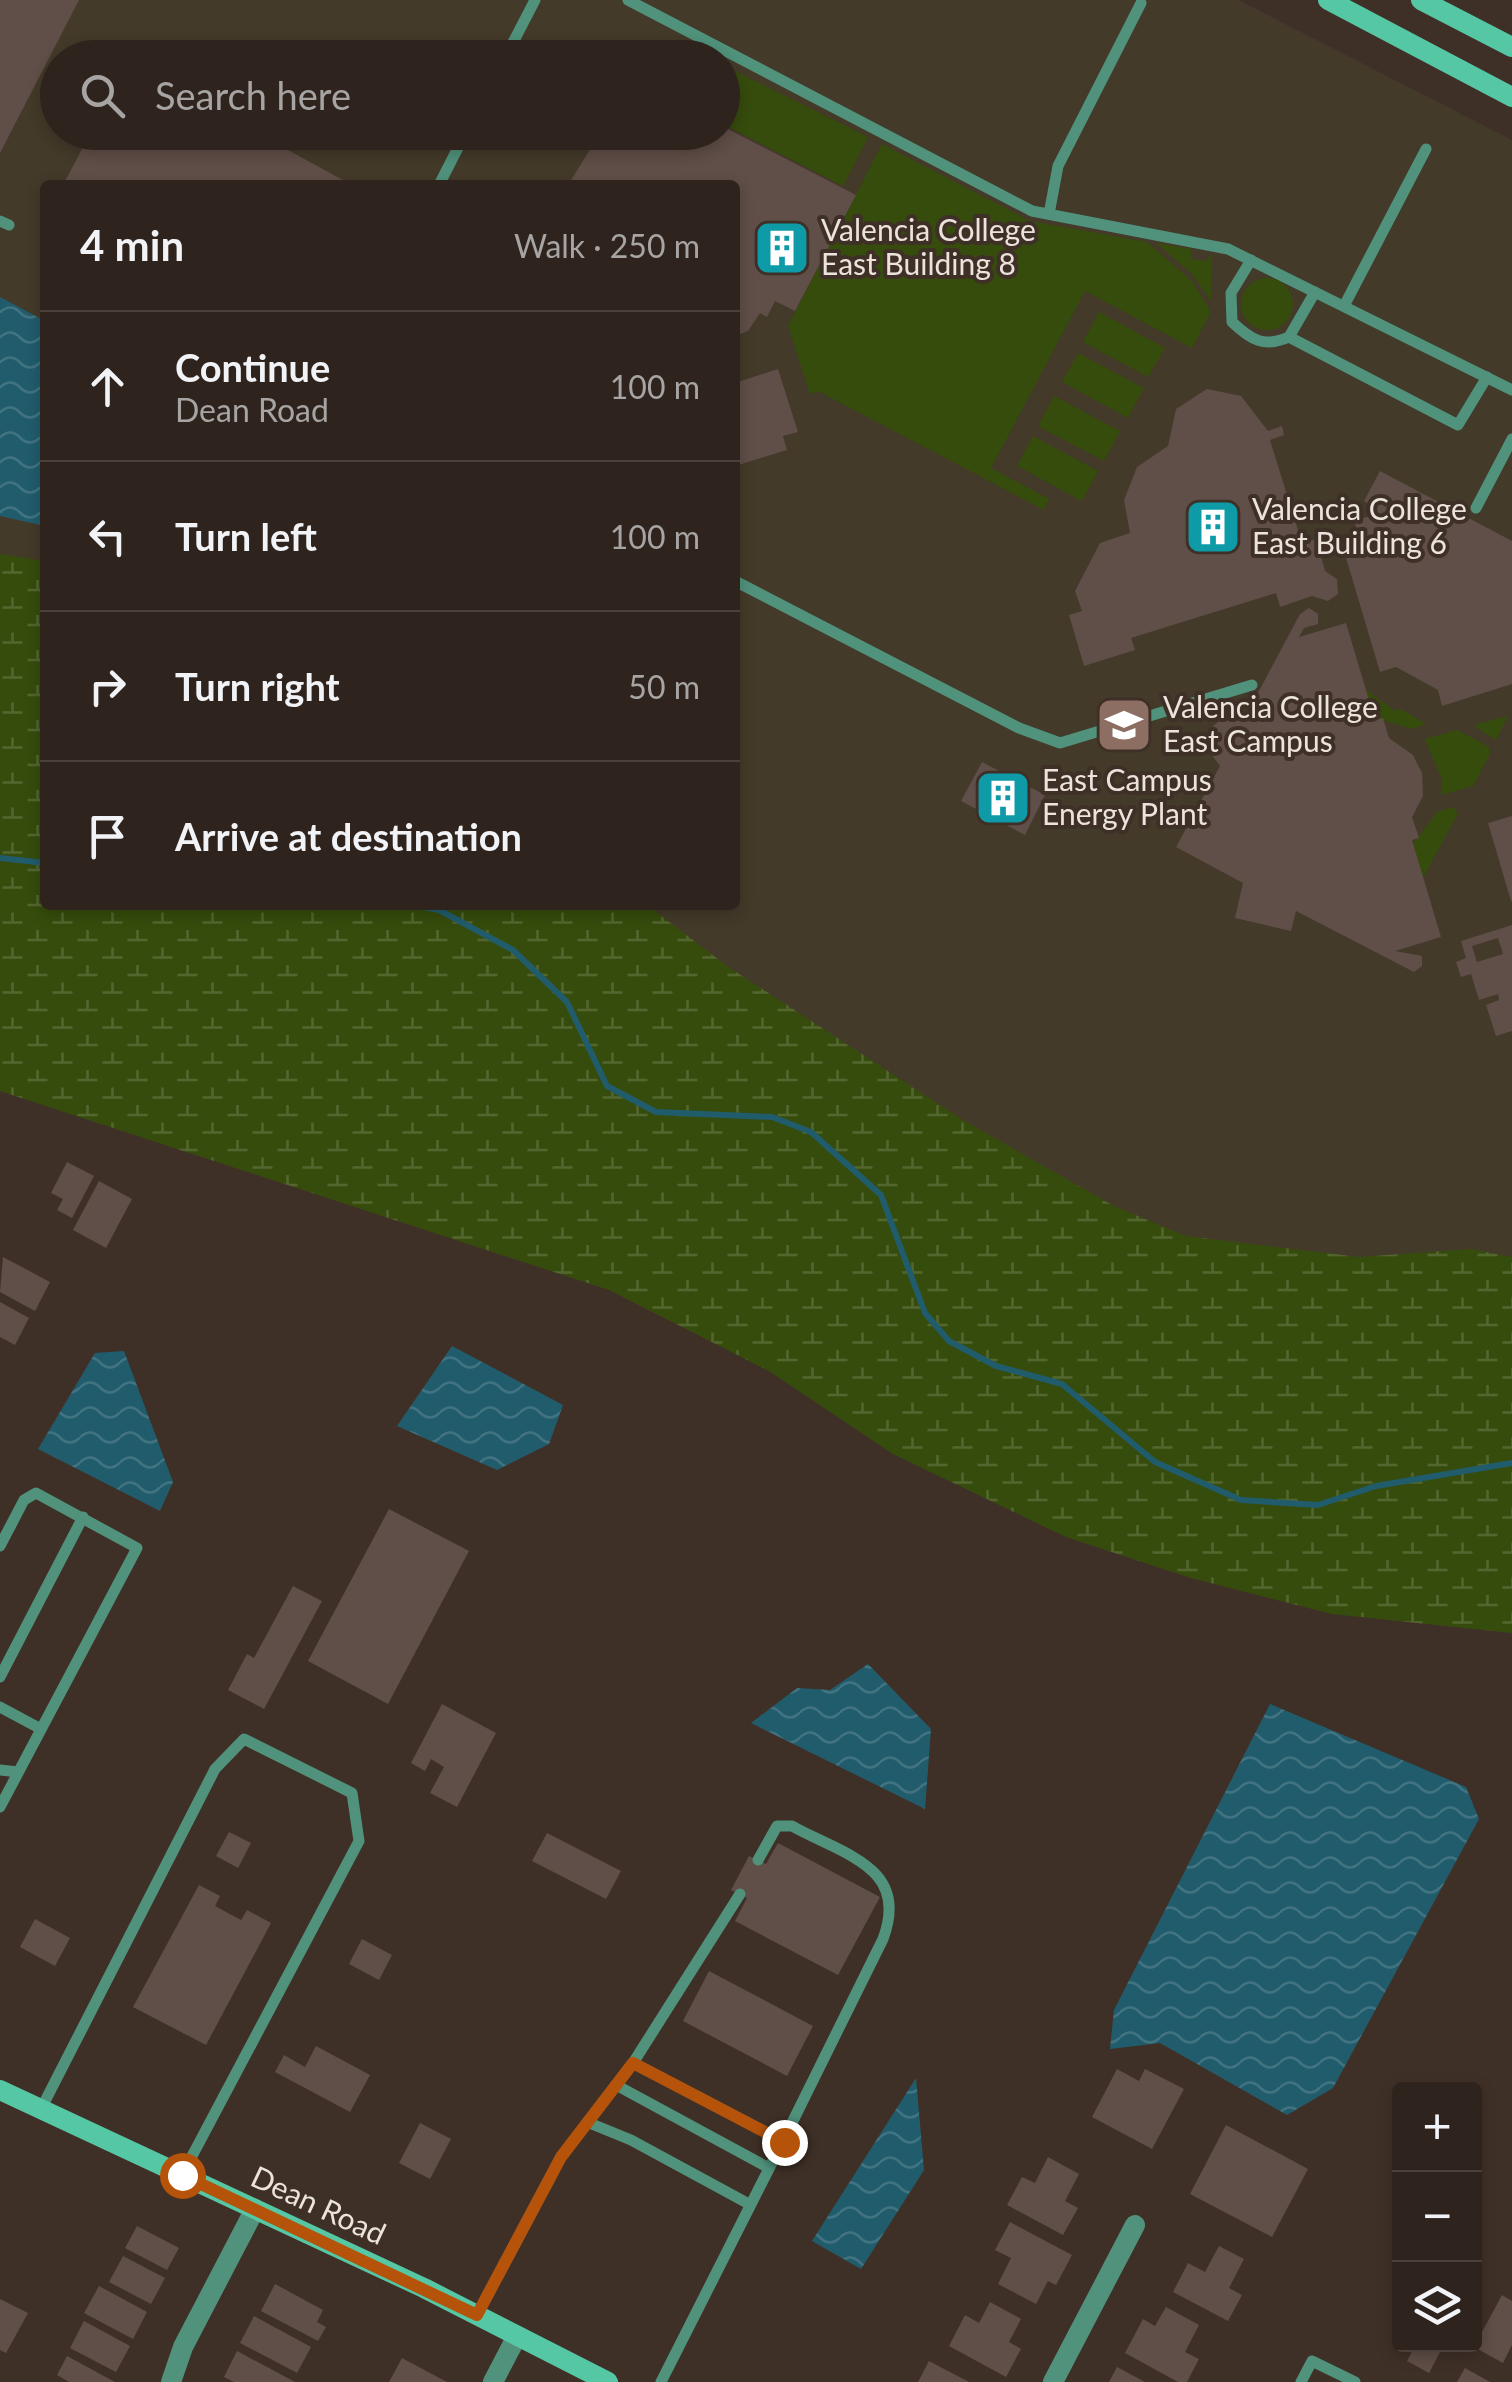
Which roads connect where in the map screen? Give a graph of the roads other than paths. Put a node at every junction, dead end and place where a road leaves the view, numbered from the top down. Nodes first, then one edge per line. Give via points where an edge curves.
1 (535, 0) edge
2 (628, 0) edge
3 (1328, 0) edge
4 (1421, 0) edge
5 (1142, 3) dead end
6 (514, 40) edge
7 (705, 40) edge
8 (1512, 47) edge
9 (740, 58) edge
10 (1512, 98) edge
11 (1426, 149) dead end
12 (457, 150) edge
13 (442, 180) edge
14 (1049, 214) junction
15 (1251, 260) junction
16 (1315, 292) junction
17 (1344, 306) junction
18 (1289, 336) junction
19 (1486, 377) junction
20 (1512, 390) edge
21 (1512, 439) edge
22 (1476, 508) dead end
23 (740, 584) edge
24 (1252, 685) dead end
25 (83, 1518) junction
26 (0, 1546) edge
27 (0, 1677) edge
28 (0, 1706) edge
29 (41, 1728) junction
30 (0, 1770) edge
31 (18, 1772) junction
32 (0, 1807) edge
33 (758, 1860) dead end
34 (740, 1894) dead end
35 (633, 2063) junction
36 (616, 2084) junction
37 (0, 2090) edge
38 (41, 2109) junction
39 (587, 2122) junction
40 (784, 2142) junction
41 (769, 2168) junction
42 (182, 2175) junction
43 (749, 2204) junction
44 (255, 2209) junction
45 (1135, 2224) dead end
46 (477, 2315) junction
47 (517, 2336) junction
48 (171, 2382) edge
49 (493, 2382) edge
50 (608, 2382) edge
51 (660, 2382) edge
52 (1053, 2382) edge
53 (1301, 2382) edge
54 (1354, 2382) edge

1 - 6 lane
2 - 7 lane
3 - 10 main road
4 - 8 main road
5 - 14 lane via 1058,166
9 - 14 lane
11 - 17 lane
12 - 13 lane
14 - 15 lane via 1228,249
15 - 16 lane
15 - 18 lane via 1232,293 1232,322 1251,339 1272,344
16 - 17 lane
16 - 18 lane
17 - 19 lane
18 - 19 lane via 1458,425
19 - 20 lane
21 - 22 lane
23 - 24 lane via 1020,728 1060,742
25 - 26 lane via 36,1494 24,1500
25 - 27 lane
25 - 29 lane via 137,1548
28 - 29 lane
29 - 31 lane
30 - 31 lane
31 - 32 lane
33 - 40 lane via 777,1826 792,1826 879,1874 892,1903 883,1939
34 - 35 lane
35 - 36 lane
35 - 40 lane
36 - 39 lane
36 - 41 lane
37 - 38 main road, Dean Road
38 - 42 main road, Dean Road
38 - 42 lane via 215,1768 244,1739 352,1793 359,1841
39 - 43 lane
39 - 46 lane via 561,2157
40 - 41 lane
41 - 43 lane
42 - 44 main road, Dean Road
43 - 51 lane
44 - 46 main road, Dean Road
44 - 48 street
45 - 52 street
46 - 47 main road, Dean Road
47 - 49 street
47 - 50 main road, Dean Road
53 - 54 lane via 1312,2361

